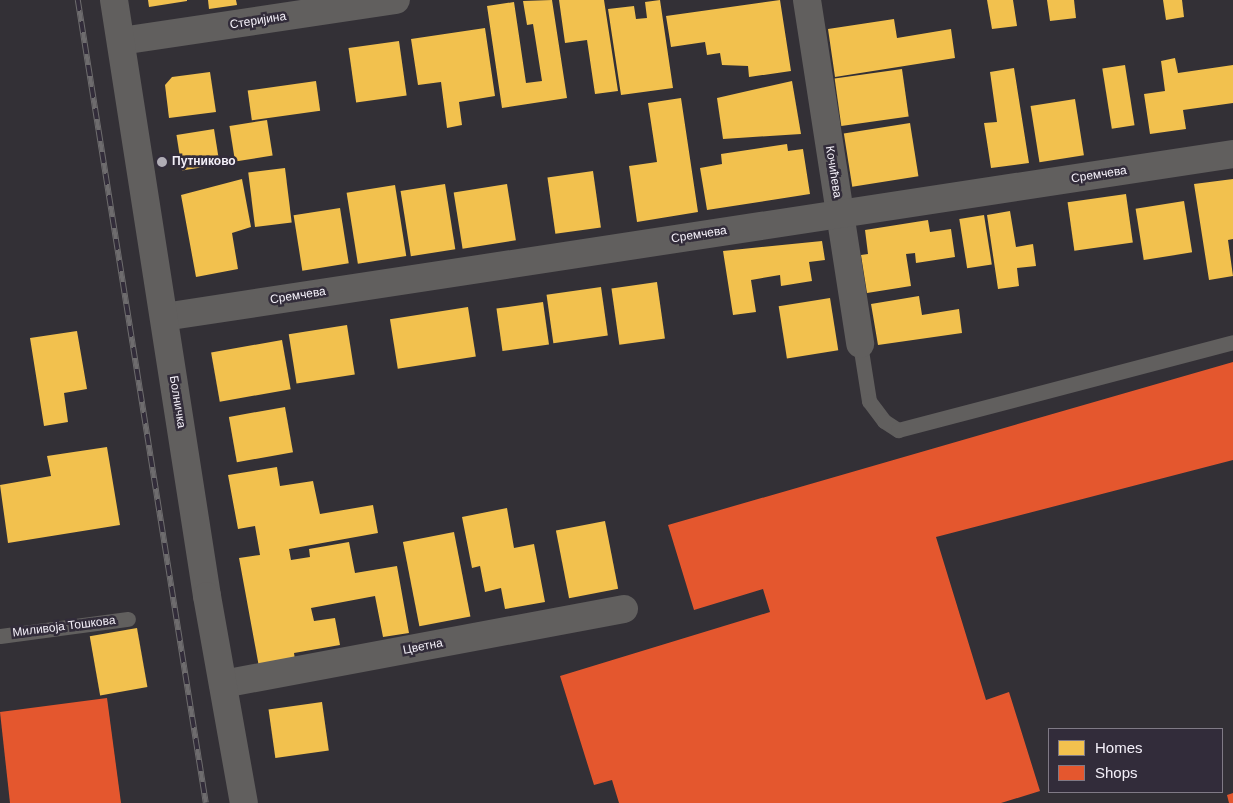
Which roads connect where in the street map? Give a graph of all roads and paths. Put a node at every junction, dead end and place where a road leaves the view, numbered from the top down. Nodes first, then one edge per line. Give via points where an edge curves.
1 (114, 0) edge
2 (396, 0) edge
3 (807, 0) edge
4 (121, 41) junction
5 (1233, 154) edge
6 (840, 214) junction
7 (164, 317) junction
8 (1233, 342) edge
9 (860, 344) joint
10 (624, 609) dead end
11 (128, 620) dead end
12 (0, 636) edge
13 (223, 684) junction
14 (244, 803) edge

1 - 4 street, Болничка
2 - 4 street, Стеријина
3 - 6 street, Кочићева
4 - 7 street, Болничка
5 - 6 street, Сремчева
6 - 7 street, Сремчева
6 - 9 street, Кочићева
7 - 13 street, Болничка
8 - 9 lane via 898,430 884,421 869,401
10 - 13 street, Цветна
11 - 12 lane, Миливоја Тошкова
13 - 14 street, Болничка

